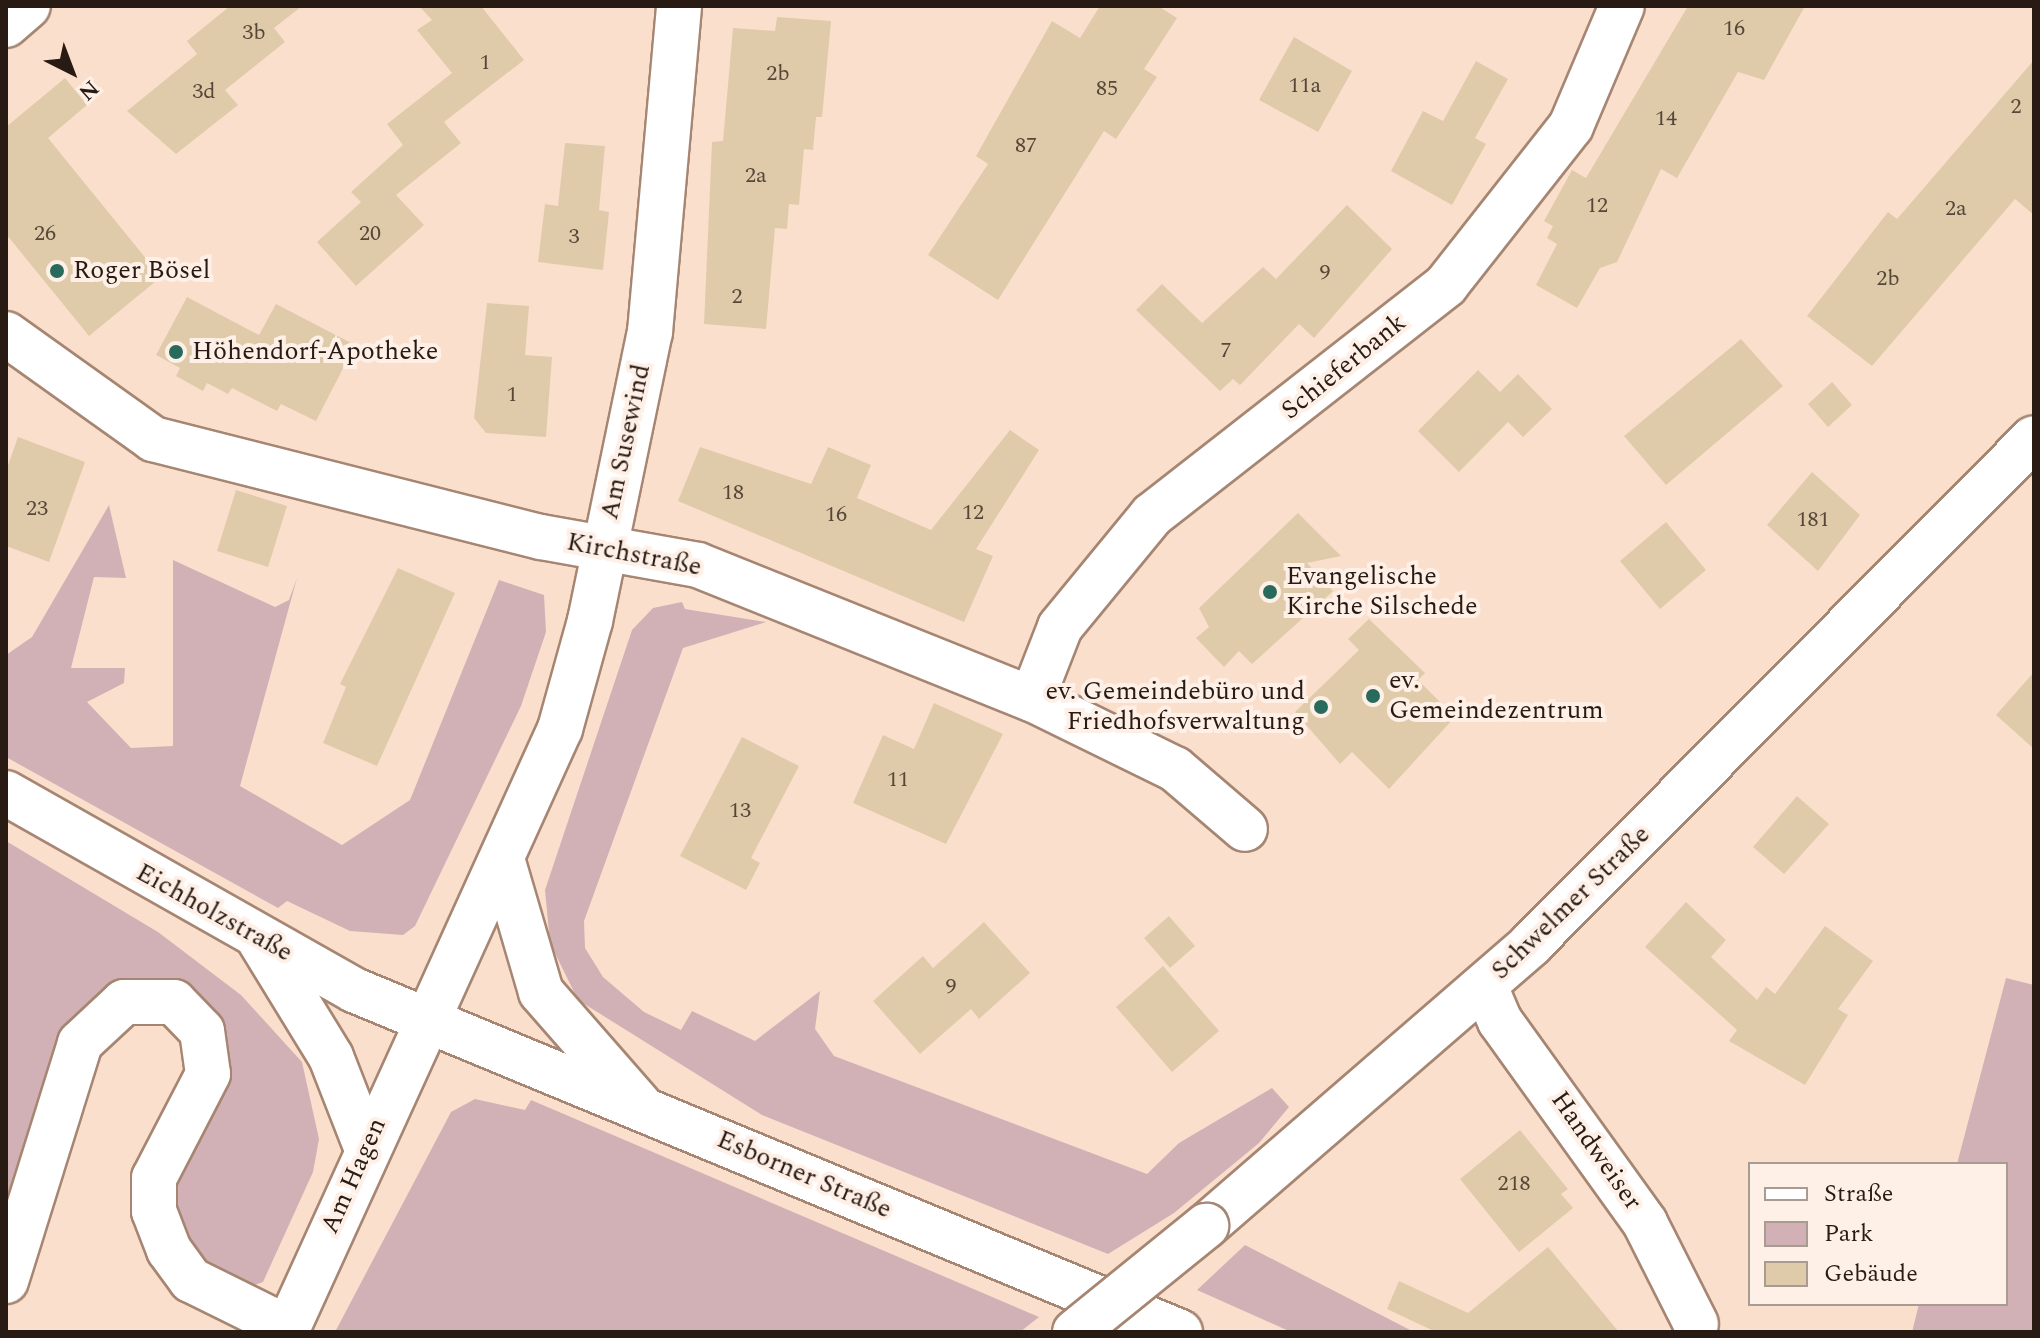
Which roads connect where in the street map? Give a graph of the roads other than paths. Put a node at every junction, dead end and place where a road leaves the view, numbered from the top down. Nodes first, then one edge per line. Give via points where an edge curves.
1 (28, 6) edge
2 (679, 6) edge
3 (1622, 6) edge
4 (6, 25) edge
5 (6, 334) edge
6 (2034, 438) edge
7 (603, 547) junction
8 (1032, 699) junction
9 (6, 793) edge
10 (1245, 829) dead end
11 (503, 862) junction
12 (259, 939) junction
13 (1485, 986) junction
14 (427, 1022) junction
15 (639, 1104) junction
16 (366, 1147) junction
17 (6, 1281) edge
18 (1696, 1324) dead end
19 (287, 1330) edge
20 (1075, 1332) edge
21 (1180, 1332) edge

1 - 4 street
2 - 7 street, Am Susewind via 650,332
3 - 8 street, Schieferbank via 1571,126 1446,285 1152,515 1060,627
5 - 7 street, Kirchstraße via 153,439
6 - 13 street, Schwelmer Straße
7 - 8 street, Kirchstraße via 698,565
7 - 11 street, Am Susewind via 560,729
8 - 10 street, Kirchstraße via 1175,769
9 - 12 street, Eichholzstraße
11 - 14 street, Am Susewind
11 - 15 street via 541,992
12 - 14 street, Eichholzstraße
12 - 16 street via 331,1057
13 - 18 street, Handweiser via 1500,1021 1645,1223
13 - 20 street, Schwelmer Straße, bridge
14 - 15 street, Esborner Straße
14 - 16 street, Am Hagen
15 - 21 street, Esborner Straße
16 - 19 street, Am Hagen
17 - 19 street via 80,1043 124,1002 174,1002 202,1031 208,1074 154,1178 154,1211 169,1250 191,1280

